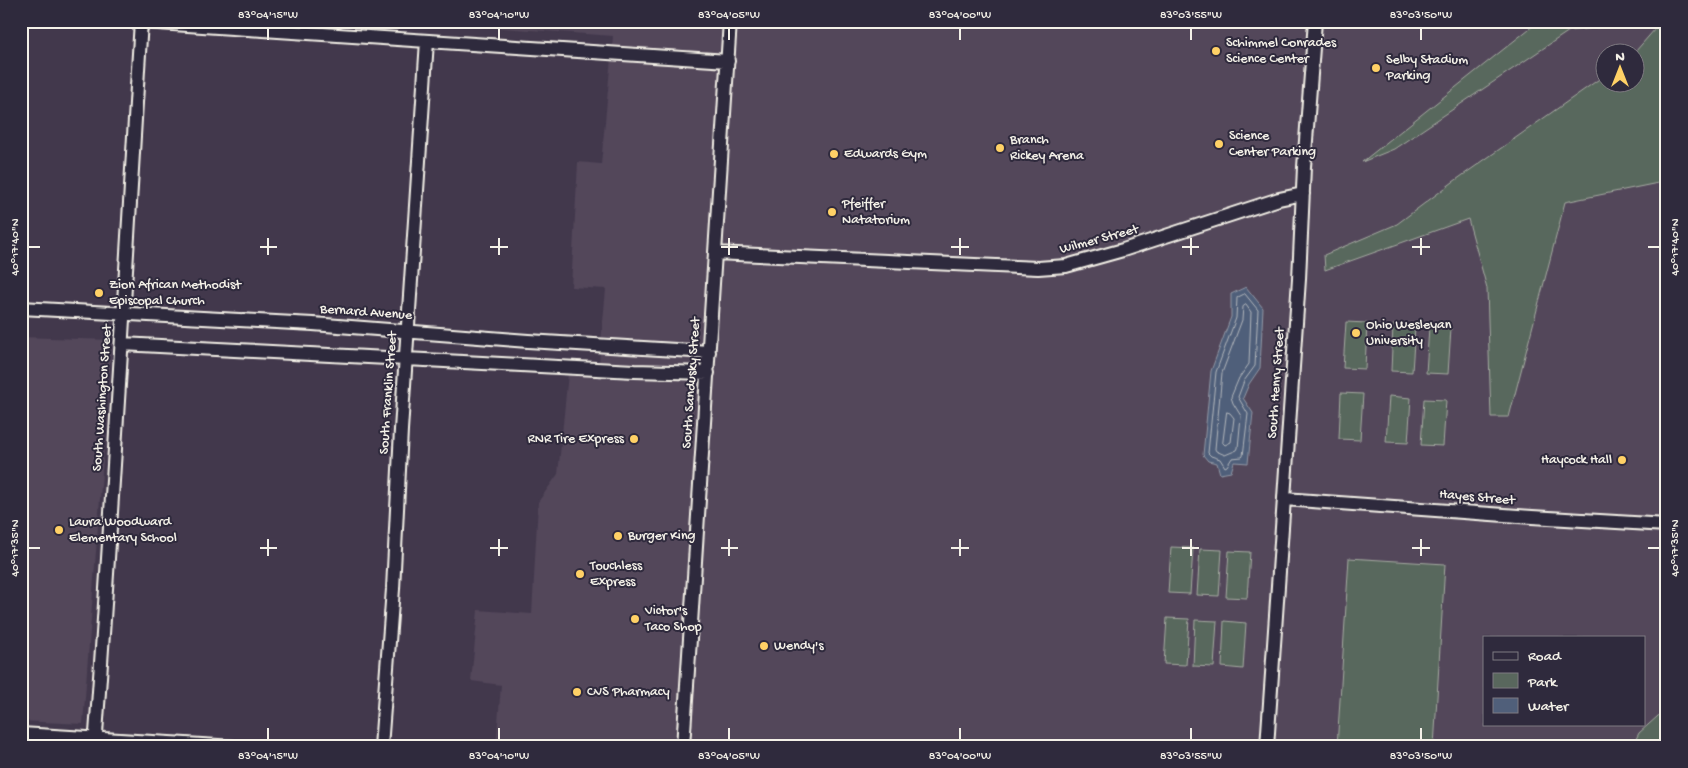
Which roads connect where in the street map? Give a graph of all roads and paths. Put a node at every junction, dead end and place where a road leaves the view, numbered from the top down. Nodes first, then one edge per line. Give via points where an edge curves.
1 (128, 21) edge
2 (730, 21) edge
3 (1315, 21) edge
4 (141, 22) edge
5 (427, 41) junction
6 (728, 61) junction
7 (1303, 194) junction
8 (716, 253) junction
9 (21, 308) edge
10 (124, 313) junction
11 (409, 331) junction
12 (122, 344) junction
13 (709, 352) junction
14 (407, 359) junction
15 (708, 373) junction
16 (1284, 499) junction
17 (1667, 525) edge
18 (21, 734) edge
19 (95, 742) edge
20 (236, 747) edge
21 (381, 747) edge
22 (683, 747) edge
23 (1267, 747) edge

1 - 4 street
2 - 6 street, South Sandusky Street
3 - 7 street, South Henry Street
4 - 5 street
4 - 10 street, South Washington Street
5 - 6 street
5 - 11 street, South Franklin Street
6 - 8 street, South Sandusky Street
7 - 8 street, Wilmer Street via 1066,266 1038,268
7 - 16 street, South Henry Street
8 - 13 street, South Sandusky Street
9 - 10 street, Bernard Avenue
10 - 11 street, Bernard Avenue
10 - 12 street, South Washington Street
11 - 13 street, Bernard Avenue
11 - 14 street, South Franklin Street
12 - 14 street
12 - 19 street, South Washington Street
13 - 15 street, South Sandusky Street
14 - 15 street
14 - 21 street, South Franklin Street
15 - 22 street, South Sandusky Street
16 - 17 street, Hayes Street
16 - 23 street, South Henry Street
18 - 19 street
19 - 20 street

